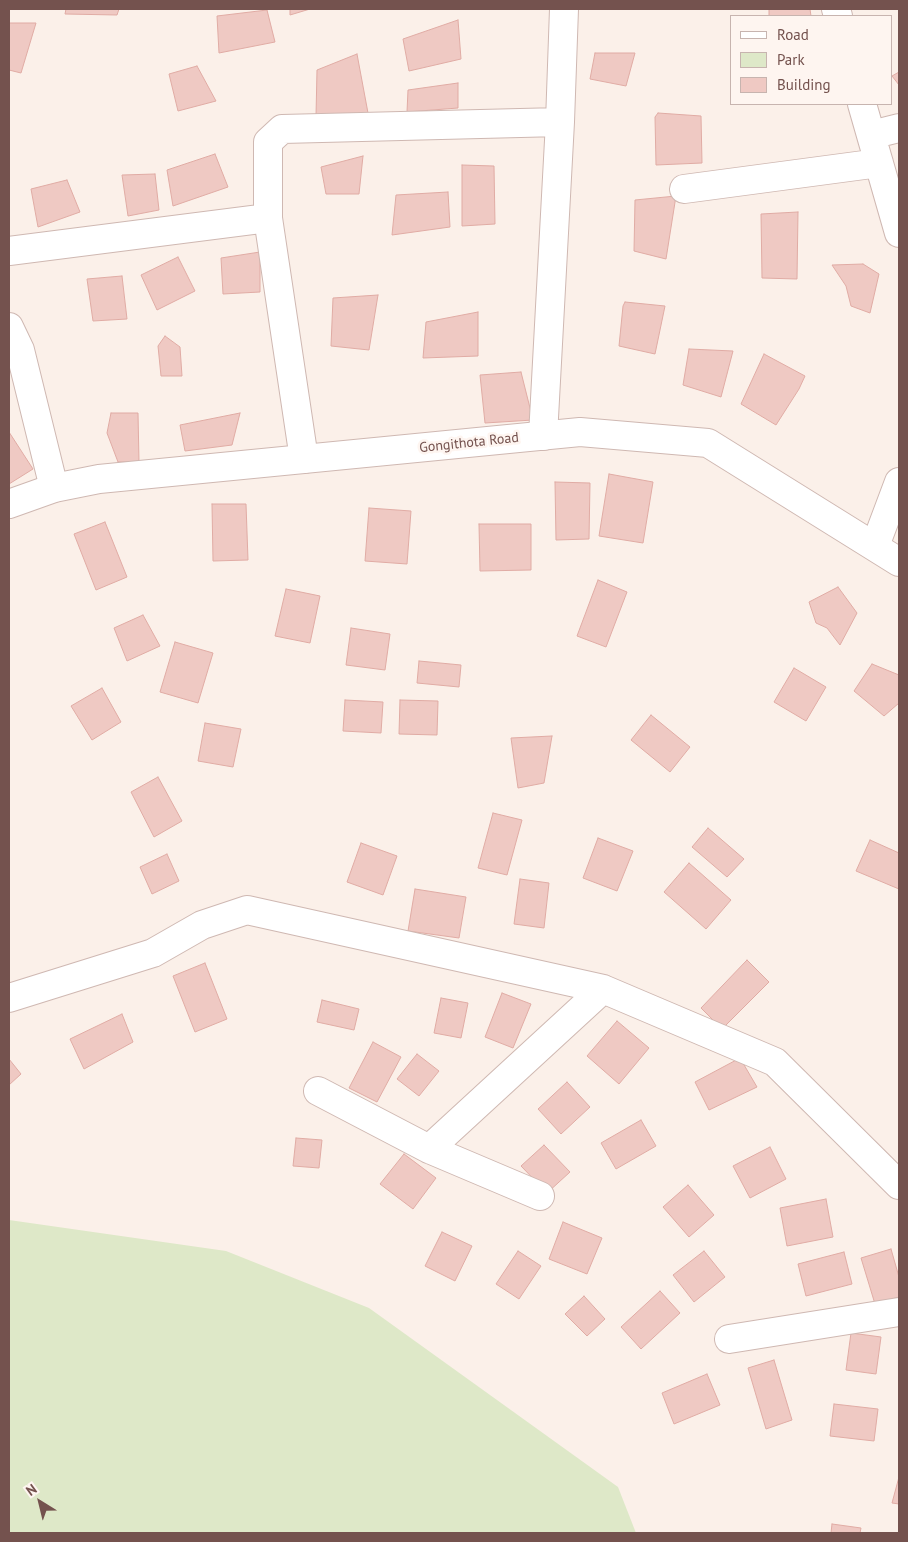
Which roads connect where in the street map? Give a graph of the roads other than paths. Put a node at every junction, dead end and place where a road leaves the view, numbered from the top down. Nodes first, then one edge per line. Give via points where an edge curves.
1 (564, 9) edge
2 (862, 105) edge
3 (560, 122) junction
4 (899, 128) edge
5 (871, 136) junction
6 (879, 163) junction
7 (684, 189) dead end
8 (268, 218) junction
9 (899, 233) edge
10 (9, 251) edge
11 (9, 327) edge
12 (543, 436) junction
13 (304, 459) junction
14 (899, 482) edge
15 (54, 488) junction
16 (9, 504) edge
17 (875, 546) junction
18 (899, 562) edge
19 (603, 989) junction
20 (9, 998) edge
21 (318, 1091) dead end
22 (429, 1149) junction
23 (899, 1184) edge
24 (540, 1196) dead end
25 (899, 1312) edge
26 (729, 1339) dead end

1 - 3 street
2 - 5 street
3 - 8 street via 282,129 268,142
3 - 12 street
4 - 5 street
5 - 6 street
6 - 7 street
6 - 9 street
8 - 10 street
8 - 13 street
11 - 15 street via 20,350
12 - 13 street, Gongithota Road
12 - 17 street, Gongithota Road via 580,432 708,443
13 - 15 street, Gongithota Road via 99,479
14 - 17 street
15 - 16 street, Gongithota Road
17 - 18 street, Gongithota Road
19 - 20 street via 247,910 202,925 153,953
19 - 22 street
19 - 23 street via 775,1062
21 - 22 street
22 - 24 street
25 - 26 street

